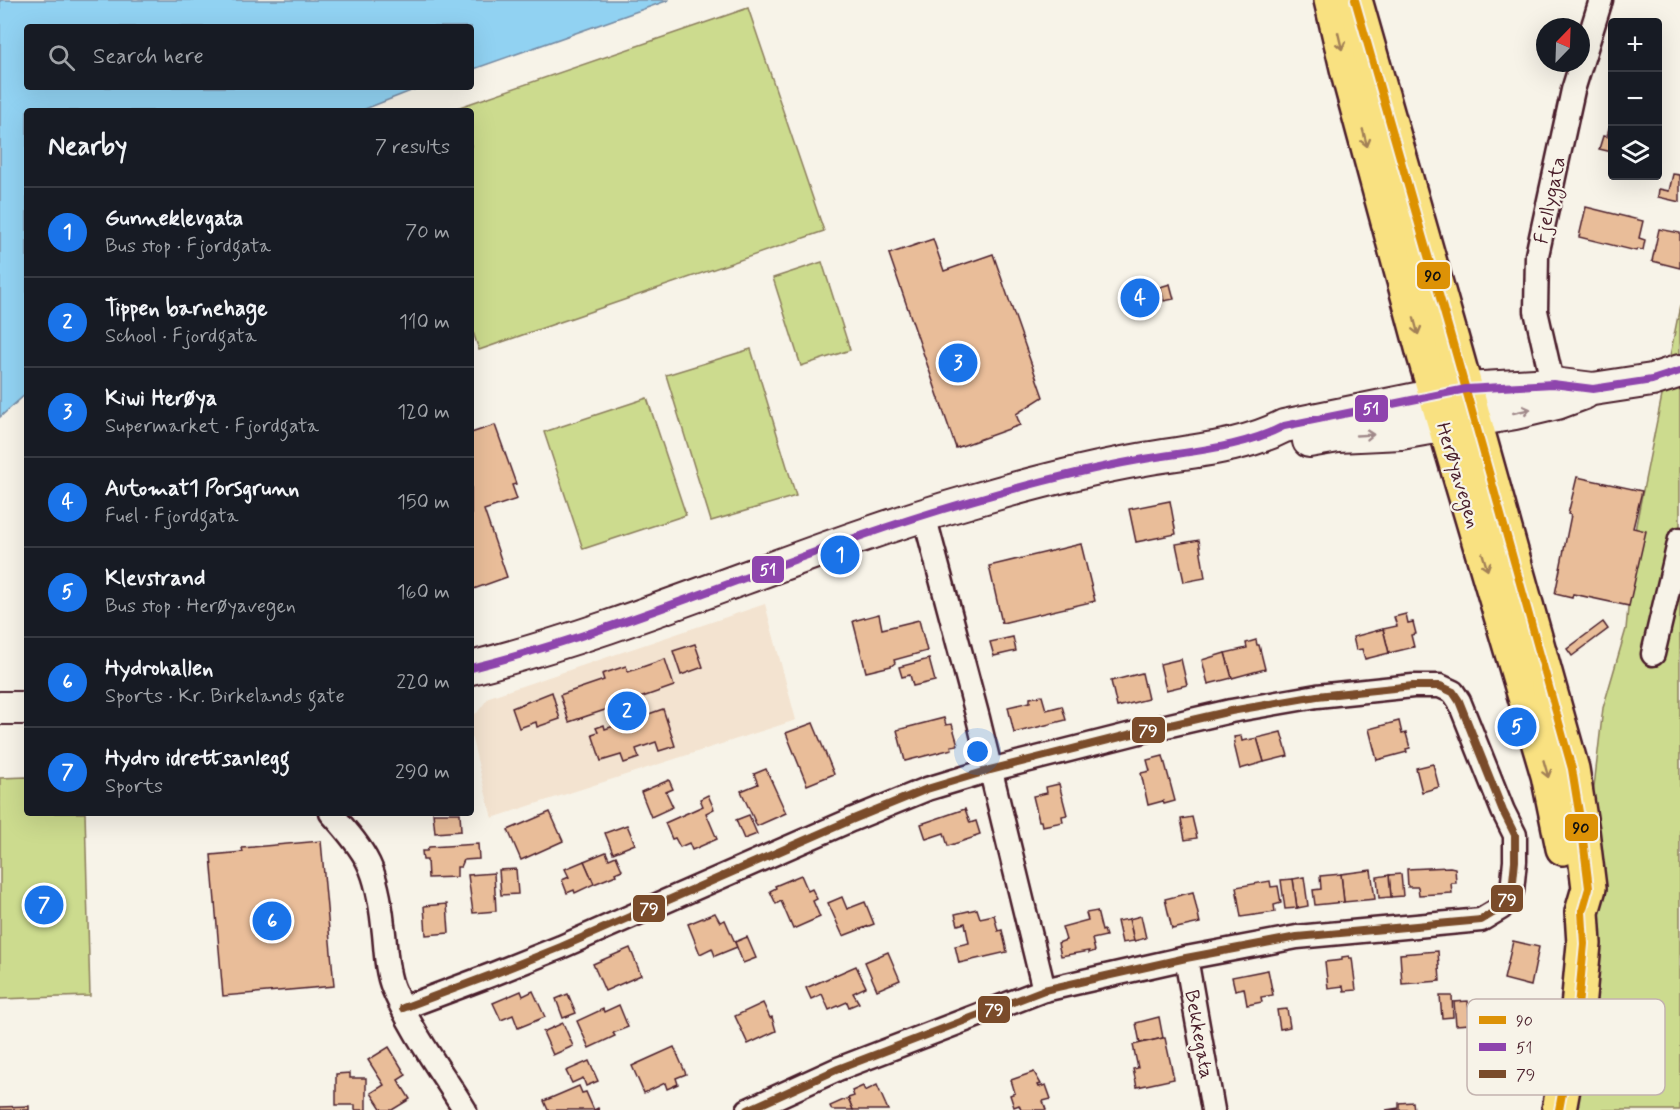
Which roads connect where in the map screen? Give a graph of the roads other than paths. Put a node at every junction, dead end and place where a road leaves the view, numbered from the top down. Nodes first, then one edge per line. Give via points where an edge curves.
1 (1331, 0) edge
2 (1355, 0) edge
3 (1601, 0) edge
4 (1678, 376) edge
5 (1555, 394) junction
6 (1455, 407) junction
7 (924, 515) junction
8 (1680, 539) edge
9 (1653, 654) dead end
10 (474, 667) edge
11 (0, 708) edge
12 (24, 708) edge
13 (990, 770) junction
14 (334, 816) edge
15 (1186, 958) junction
16 (1044, 990) junction
17 (1579, 999) edge
18 (403, 1008) junction
19 (1562, 1095) edge
20 (465, 1110) edge
21 (748, 1110) edge
22 (1213, 1110) edge
23 (1559, 1110) edge

1 -> 6 highway, Herøyavegen via 1353,93
2 - 6 highway, Herøyavegen
3 - 5 street, Fjellygata via 1573,90 1538,255 1536,311
4 - 5 street
5 - 6 street
6 - 7 street via 1401,433 1338,436 1286,444 1262,437 1126,462
6 - 17 highway, Herøyavegen via 1572,769 1589,888 1582,912 1584,944
7 - 10 street via 574,639
7 - 13 street
8 - 9 street
11 - 12 street
13 - 15 street via 1231,711 1317,696 1413,686 1440,686 1453,692 1515,835 1512,891 1501,908 1481,920 1297,937
13 - 16 street
13 - 18 street via 927,789 561,947
14 - 18 street via 370,864 378,888 388,972
15 - 16 street
15 - 22 street, Bekkegata
16 - 21 street via 838,1069
18 - 20 street
19 - 23 highway, Herøyavegen

